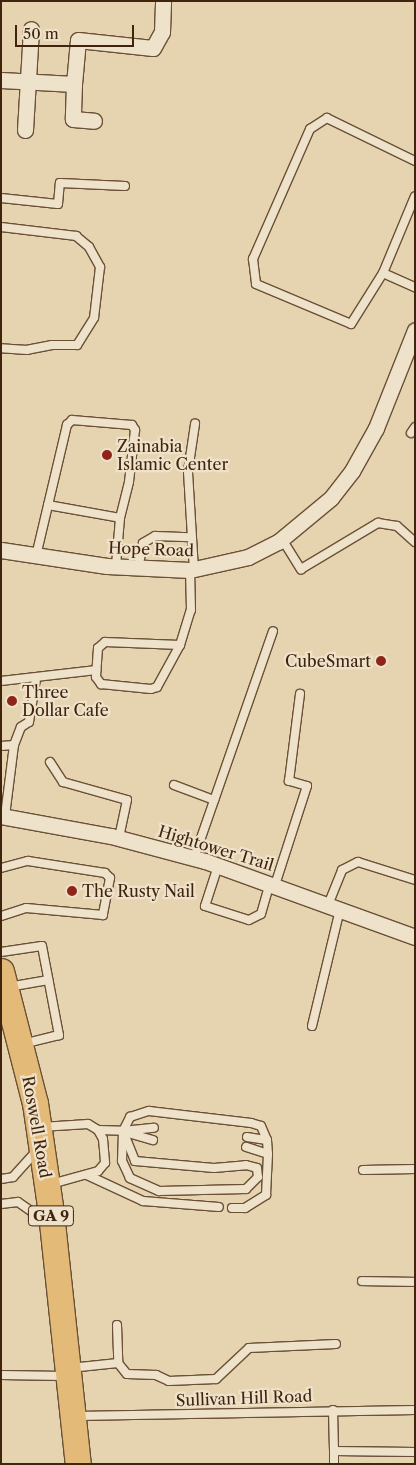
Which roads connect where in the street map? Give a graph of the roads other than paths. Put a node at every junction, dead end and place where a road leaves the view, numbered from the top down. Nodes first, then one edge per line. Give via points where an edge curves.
1 (163, 1) edge
2 (31, 28) dead end
3 (1, 80) edge
4 (29, 82) junction
5 (74, 84) junction
6 (94, 120) dead end
7 (25, 130) dead end
8 (415, 161) edge
9 (126, 186) dead end
10 (415, 196) edge
11 (1, 198) edge
12 (1, 227) edge
13 (383, 273) junction
14 (415, 286) edge
15 (415, 330) edge
16 (1, 348) edge
17 (195, 424) dead end
18 (48, 505) junction
19 (120, 518) junction
20 (190, 537) junction
21 (282, 539) junction
22 (415, 542) edge
23 (1, 550) edge
24 (36, 556) junction
25 (116, 566) junction
26 (138, 569) junction
27 (192, 570) junction
28 (273, 631) dead end
29 (180, 645) junction
30 (96, 674) junction
31 (36, 679) junction
32 (1, 681) edge
33 (300, 694) dead end
34 (14, 745) junction
35 (1, 746) edge
36 (50, 762) dead end
37 (174, 785) dead end
38 (214, 800) junction
39 (3, 816) edge
40 (118, 838) junction
41 (194, 858) junction
42 (218, 866) junction
43 (1, 868) edge
44 (415, 880) edge
45 (273, 884) junction
46 (334, 907) junction
47 (1, 916) edge
48 (415, 937) edge
49 (1, 952) edge
50 (4, 980) edge
51 (48, 980) junction
52 (312, 1026) dead end
53 (15, 1030) junction
54 (154, 1128) dead end
55 (98, 1130) junction
56 (123, 1131) junction
57 (40, 1136) junction
58 (247, 1137) dead end
59 (154, 1140) dead end
60 (267, 1140) junction
61 (246, 1147) dead end
62 (268, 1154) junction
63 (415, 1169) edge
64 (363, 1170) dead end
65 (87, 1175) junction
66 (262, 1177) junction
67 (1, 1179) edge
68 (47, 1186) junction
69 (1, 1204) edge
70 (219, 1208) dead end
71 (232, 1208) dead end
72 (53, 1228) junction
73 (362, 1281) dead end
74 (415, 1282) edge
75 (116, 1325) dead end
76 (336, 1344) dead end
77 (118, 1363) junction
78 (68, 1372) junction
79 (1, 1375) edge
80 (333, 1410) junction
81 (415, 1410) edge
82 (73, 1416) junction
83 (334, 1452) junction
84 (415, 1452) edge
85 (78, 1464) edge
86 (334, 1464) edge

1 - 5 street via 162,32 154,48 78,40
2 - 4 street
3 - 4 street
4 - 5 street
4 - 7 street
5 - 6 street via 73,119
8 - 13 lane via 328,118 310,130 253,259 256,284 351,324
9 - 11 lane via 60,184 58,204
10 - 13 lane
12 - 16 lane via 76,236 89,247 100,267 94,318 77,345 52,345 28,350
13 - 14 lane
15 - 21 street, Hope Road via 376,428 352,471 331,498
17 - 20 lane via 188,471
18 - 19 lane
18 - 19 lane via 67,425 72,420 132,425 135,430 129,482
18 - 24 lane
19 - 25 lane
20 - 26 lane via 154,536 143,543
20 - 27 lane
21 - 22 lane via 301,569 378,523 397,526
21 - 27 street, Hope Road via 248,557
23 - 24 street, Hope Road
24 - 25 street, Hope Road
25 - 26 street, Hope Road
26 - 27 street, Hope Road
27 - 29 lane via 191,610
28 - 38 lane
29 - 30 lane via 105,642 98,648
29 - 30 lane via 157,687 101,684
30 - 31 lane
31 - 32 lane
31 - 34 lane via 29,722 21,726
33 - 45 lane via 289,781 307,786
34 - 35 lane
34 - 39 lane
36 - 40 lane via 64,782 127,800
37 - 38 lane
38 - 41 lane
39 - 40 street, Hightower Trail
40 - 41 street, Hightower Trail
41 - 42 street, Hightower Trail
42 - 45 street, Hightower Trail
42 - 45 lane via 204,906 249,920 261,914
43 - 47 lane via 28,861 105,873 110,878 103,915 26,908
44 - 46 lane via 358,862 342,870
45 - 46 street, Hightower Trail
46 - 48 street, Hightower Trail
46 - 52 lane
49 - 51 lane via 42,946
50 - 51 lane
50 - 53 main road, Roswell Road / GA 9
51 - 53 lane via 59,1035
53 - 57 main road, Roswell Road / GA 9
54 - 56 lane
55 - 56 lane
55 - 57 lane via 79,1123
55 - 65 lane via 103,1139 105,1163 98,1171
56 - 59 lane
56 - 60 lane via 130,1117 149,1111 252,1123 261,1126
56 - 66 lane via 135,1161 214,1168 246,1165 257,1168
56 - 66 lane via 122,1160 130,1178 146,1188 180,1193 192,1189 235,1191 246,1189
57 - 67 lane via 14,1177
57 - 68 main road, Roswell Road / GA 9
58 - 60 lane
60 - 62 lane
61 - 62 lane
62 - 66 lane
63 - 64 lane
65 - 68 lane
65 - 70 lane via 143,1201
66 - 71 lane via 266,1195 245,1208
68 - 72 main road, Roswell Road / GA 9
69 - 72 lane via 18,1202
72 - 78 main road, Roswell Road / GA 9
73 - 74 lane
75 - 77 lane
76 - 77 lane via 249,1348 216,1379 169,1381 156,1375 127,1374
77 - 78 lane
78 - 79 lane
78 - 82 main road, Roswell Road / GA 9
80 - 81 lane, Sullivan Hill Road
80 - 82 lane, Sullivan Hill Road
80 - 83 lane
82 - 85 main road, Roswell Road / GA 9
83 - 84 lane
83 - 86 lane

